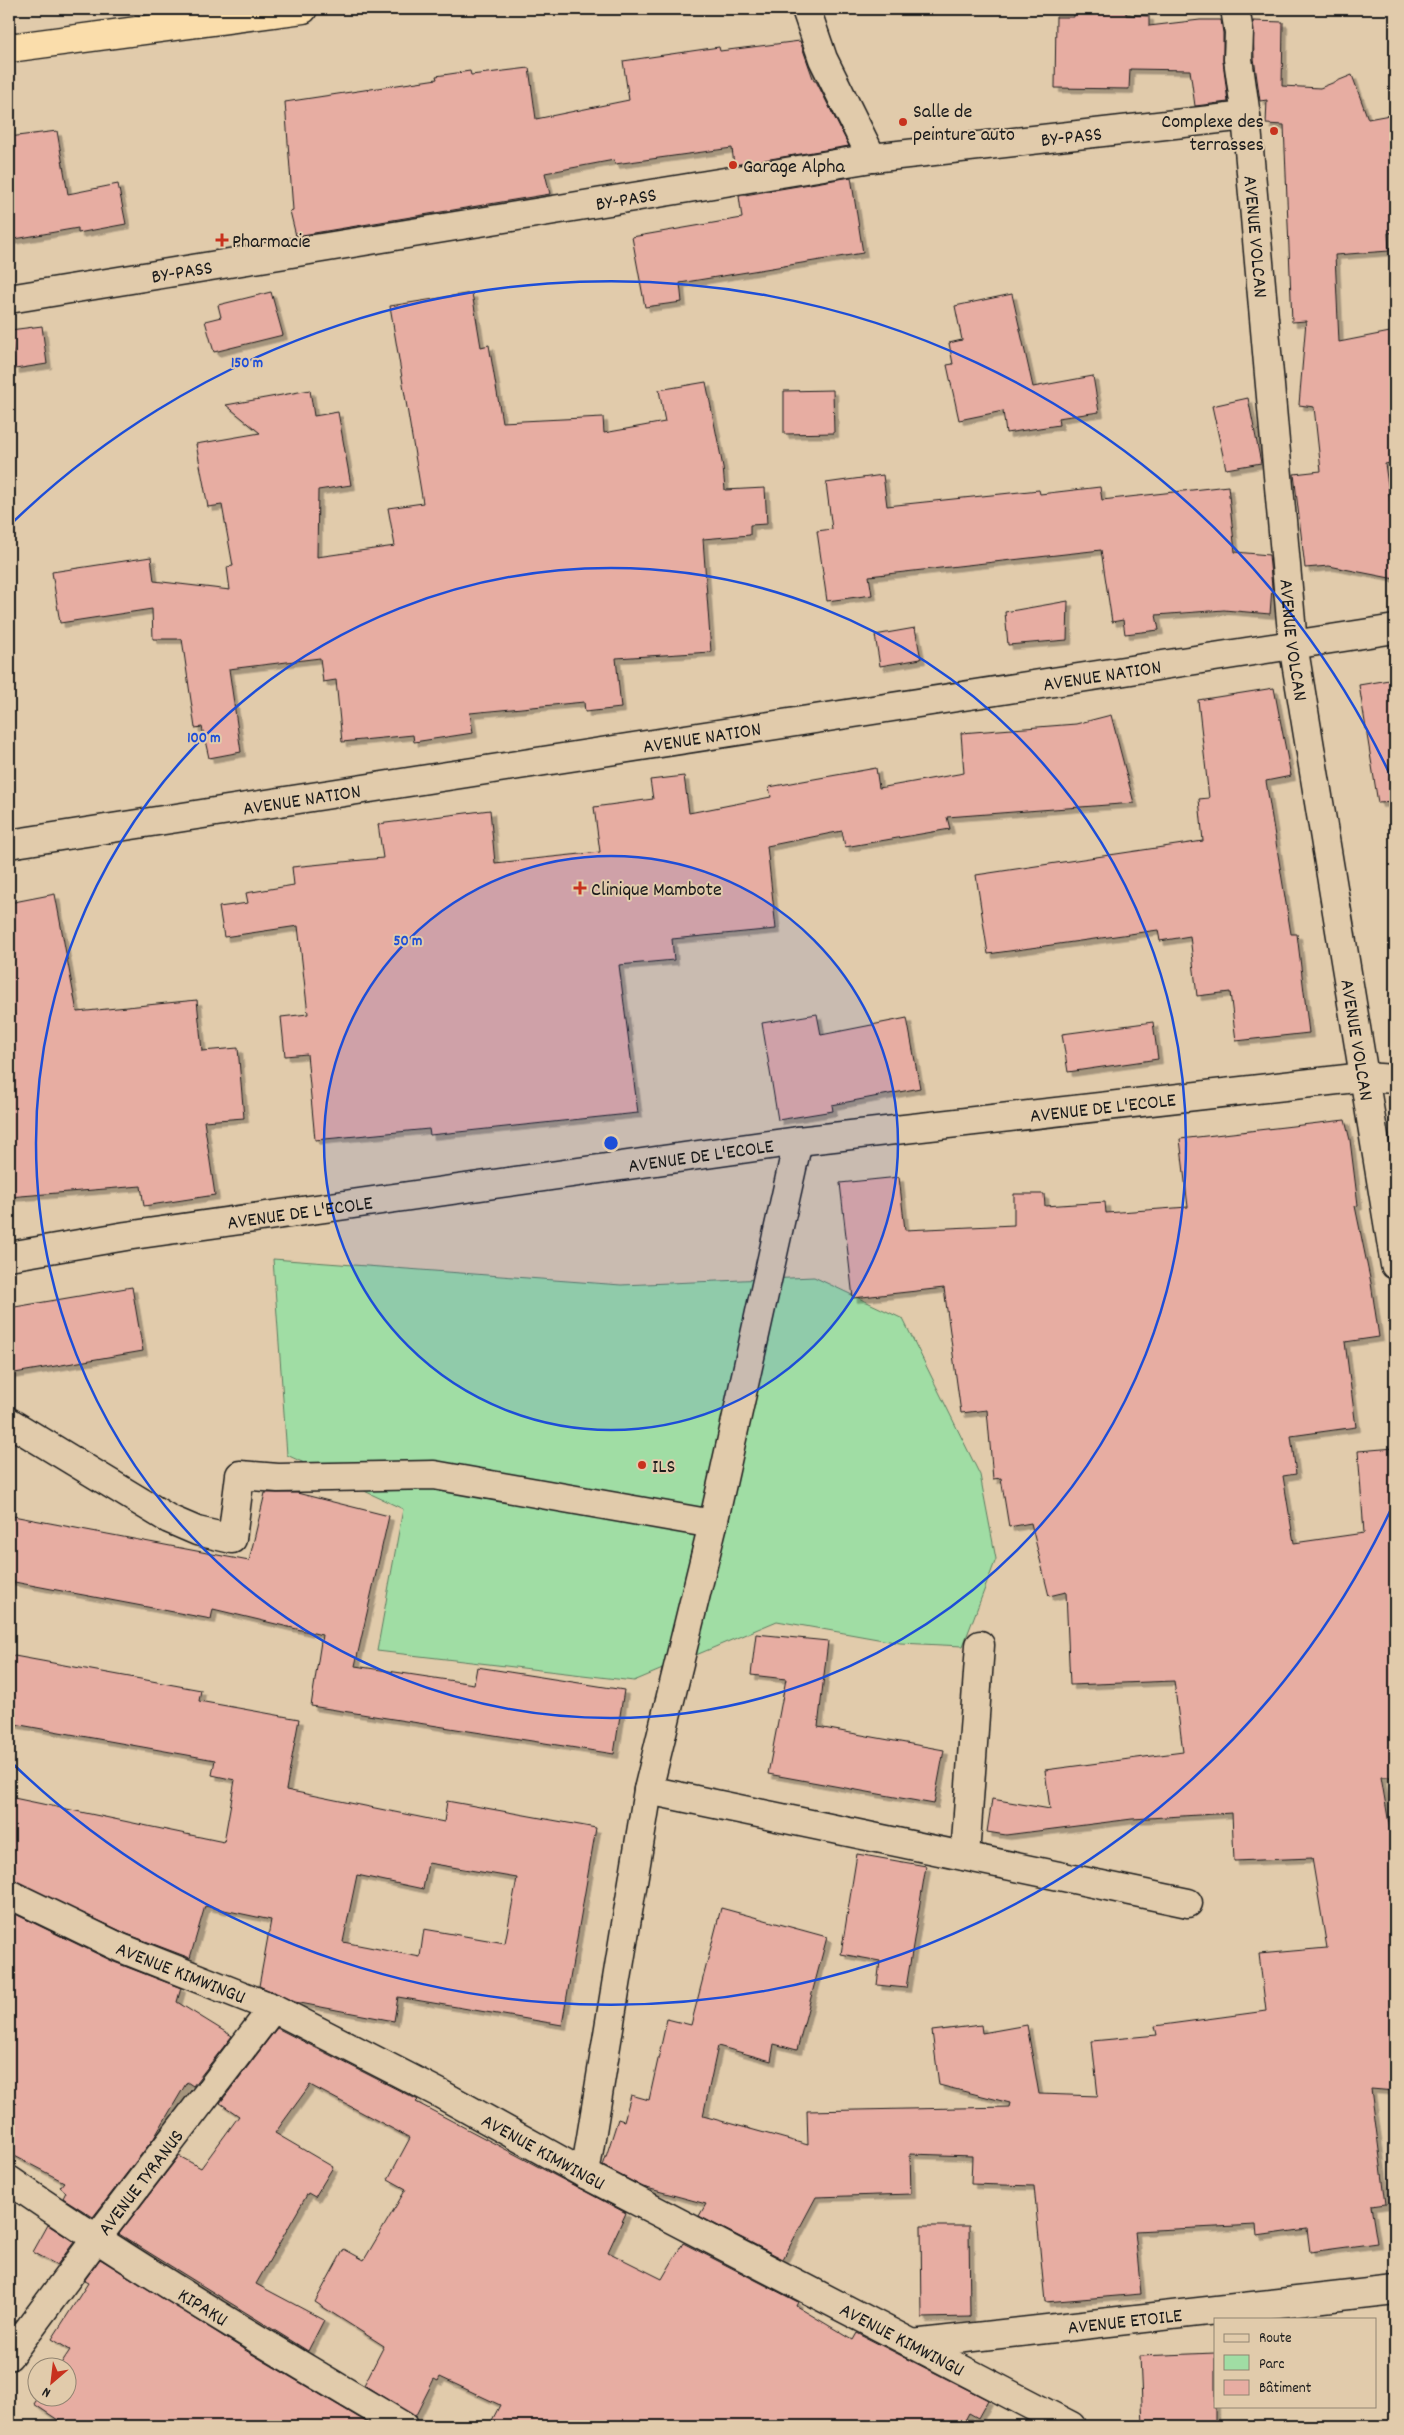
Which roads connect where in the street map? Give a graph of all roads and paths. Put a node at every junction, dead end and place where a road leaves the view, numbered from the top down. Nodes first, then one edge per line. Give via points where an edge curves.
1 (303, 9) edge
2 (806, 9) edge
3 (1235, 9) edge
4 (9, 48) edge
5 (1246, 116) junction
6 (872, 158) junction
7 (9, 299) edge
8 (1395, 629) edge
9 (1293, 644) junction
10 (9, 844) edge
11 (1364, 1077) junction
12 (1395, 1079) edge
13 (798, 1141) junction
14 (9, 1256) edge
15 (1395, 1265) edge
16 (9, 1422) edge
17 (713, 1524) junction
18 (980, 1645) dead end
19 (648, 1790) junction
20 (965, 1856) junction
21 (9, 1894) edge
22 (1188, 1903) dead end
23 (273, 2008) junction
24 (585, 2174) junction
25 (9, 2180) edge
26 (96, 2239) junction
27 (1395, 2290) edge
28 (912, 2344) junction
29 (9, 2356) edge
30 (403, 2426) edge
31 (1071, 2426) edge

1 - 4 highway
2 - 6 street via 823,59
3 - 5 street, AVENUE VOLCAN
5 - 6 street, BY-PASS
5 - 9 street, AVENUE VOLCAN
6 - 7 street, BY-PASS
8 - 9 street, AVENUE NATION
9 - 10 street, AVENUE NATION
9 - 11 street, AVENUE VOLCAN
11 - 12 street, AVENUE DE L'ECOLE
11 - 13 street, AVENUE DE L'ECOLE
11 - 15 street, AVENUE VOLCAN
13 - 14 street, AVENUE DE L'ECOLE via 126,1236
13 - 17 street
16 - 17 street via 169,1519 197,1531 232,1539 240,1475 278,1478 434,1475
17 - 19 street
18 - 20 street
19 - 20 street
19 - 24 street
20 - 22 street
21 - 23 street, AVENUE KIMWINGU via 121,1948
23 - 24 street, AVENUE KIMWINGU via 439,2092
23 - 26 street, AVENUE TYRANUS
24 - 28 street, AVENUE KIMWINGU
25 - 26 street, KIPAKU
26 - 29 street, AVENUE TYRANUS
26 - 30 street, KIPAKU
27 - 28 street, AVENUE ETOILE
28 - 31 street, AVENUE KIMWINGU

